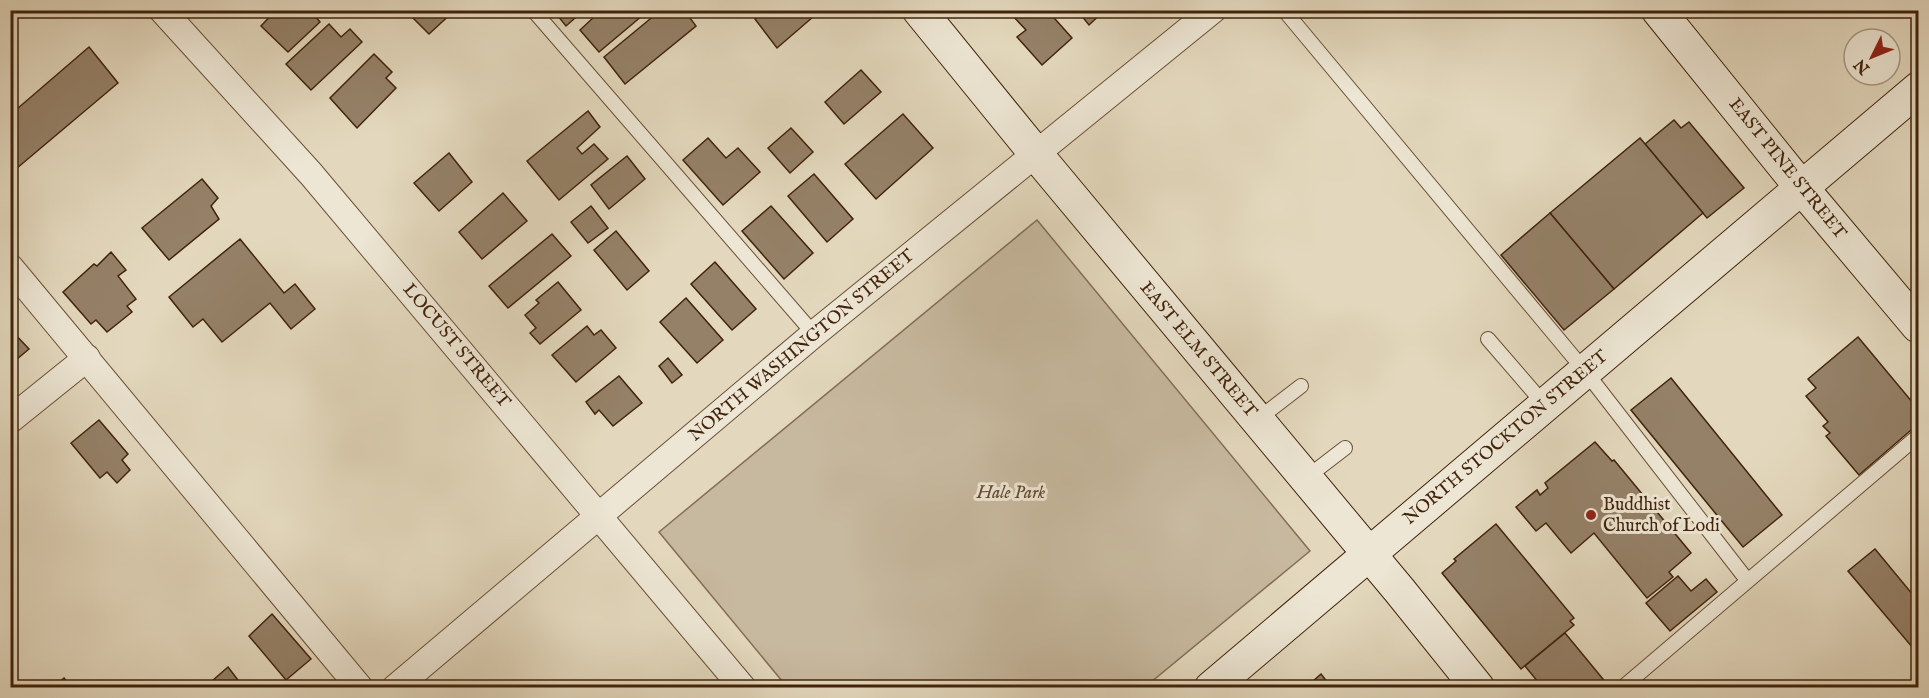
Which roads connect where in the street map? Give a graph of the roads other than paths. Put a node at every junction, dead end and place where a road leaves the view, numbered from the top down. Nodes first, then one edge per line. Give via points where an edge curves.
1 (162, 10) edge
2 (533, 10) edge
3 (919, 10) edge
4 (1213, 10) edge
5 (1284, 10) edge
6 (1658, 10) edge
7 (1918, 88) edge
8 (1035, 154) junction
9 (1801, 187) junction
10 (10, 267) edge
11 (1918, 326) edge
12 (814, 334) junction
13 (1488, 339) dead end
14 (87, 358) junction
15 (1585, 371) junction
16 (1301, 386) dead end
17 (1545, 405) junction
18 (10, 420) edge
19 (1257, 420) junction
20 (1918, 436) edge
21 (1345, 448) dead end
22 (1306, 479) junction
23 (599, 517) junction
24 (1368, 554) junction
25 (1747, 580) junction
26 (360, 687) edge
27 (395, 687) edge
28 (743, 687) edge
29 (1211, 687) edge
30 (1478, 687) edge
31 (1622, 687) edge

1 - 23 street, LOCUST STREET via 310,174
2 - 12 lane
3 - 8 street, EAST ELM STREET
4 - 8 street, NORTH WASHINGTON STREET
5 - 15 lane
6 - 9 street, EAST PINE STREET
7 - 9 street, NORTH STOCKTON STREET
8 - 12 street, NORTH WASHINGTON STREET
8 - 19 street, EAST ELM STREET
9 - 11 street, EAST PINE STREET
9 - 15 street, NORTH STOCKTON STREET
10 - 14 street
12 - 23 street, NORTH WASHINGTON STREET
13 - 17 lane
14 - 18 street
14 - 26 street
15 - 17 street, NORTH STOCKTON STREET
15 - 25 lane
16 - 19 lane
17 - 24 street, NORTH STOCKTON STREET
19 - 22 street, EAST ELM STREET
20 - 25 lane
21 - 22 lane
22 - 24 street, EAST ELM STREET
23 - 27 street, NORTH WASHINGTON STREET
23 - 28 street, LOCUST STREET
24 - 29 street, NORTH STOCKTON STREET
24 - 30 street, EAST ELM STREET
25 - 31 lane

